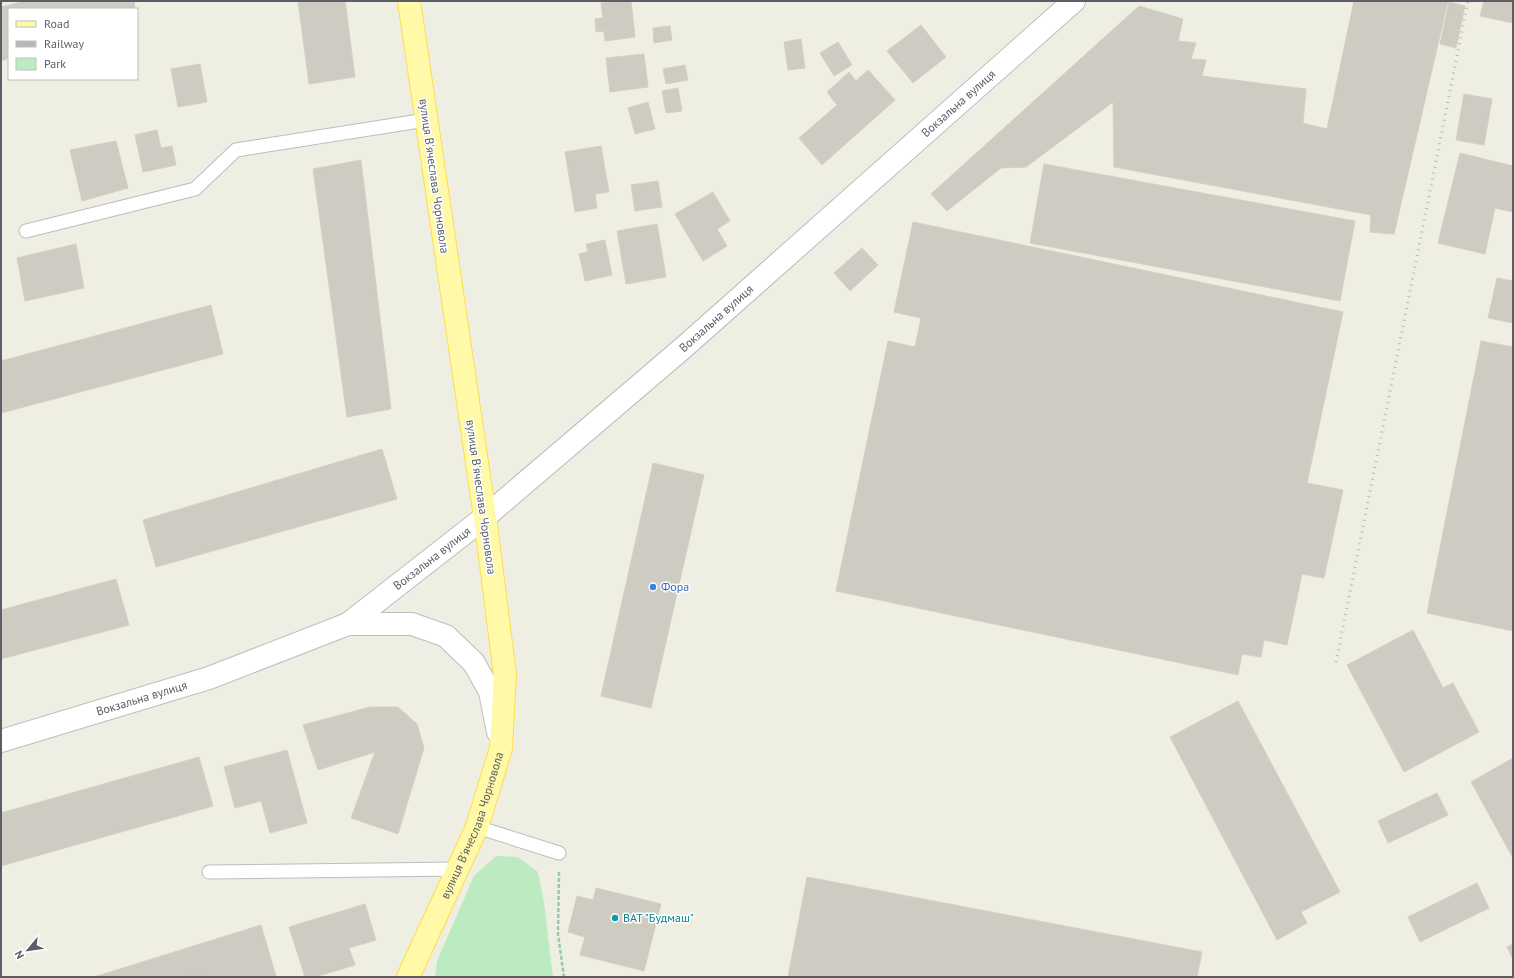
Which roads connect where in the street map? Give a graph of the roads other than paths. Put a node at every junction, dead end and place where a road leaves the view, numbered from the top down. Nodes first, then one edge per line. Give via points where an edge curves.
1 (409, 1) edge
2 (1074, 1) edge
3 (426, 120) junction
4 (26, 231) dead end
5 (485, 517) junction
6 (348, 624) junction
7 (1, 742) edge
8 (501, 748) junction
9 (477, 827) junction
10 (559, 854) road end
11 (458, 869) junction
12 (209, 872) dead end
13 (411, 974) edge

1 - 3 main road, вулиця В'ячеслава Чорновола
2 - 5 street, Вокзальна вулиця via 683,348
3 - 4 lane via 236,150 196,189
3 - 5 main road, вулиця В'ячеслава Чорновола
5 - 6 street, Вокзальна вулиця
5 - 8 main road, вулиця В'ячеслава Чорновола via 505,674
6 - 7 street, Вокзальна вулиця via 209,678
6 - 8 street, Вокзальна вулиця via 412,624 446,636 474,662 490,692
8 - 9 main road, вулиця В'ячеслава Чорновола
9 - 10 lane
9 - 11 main road, вулиця В'ячеслава Чорновола
11 - 12 lane
11 - 13 main road, вулиця В'ячеслава Чорновола

